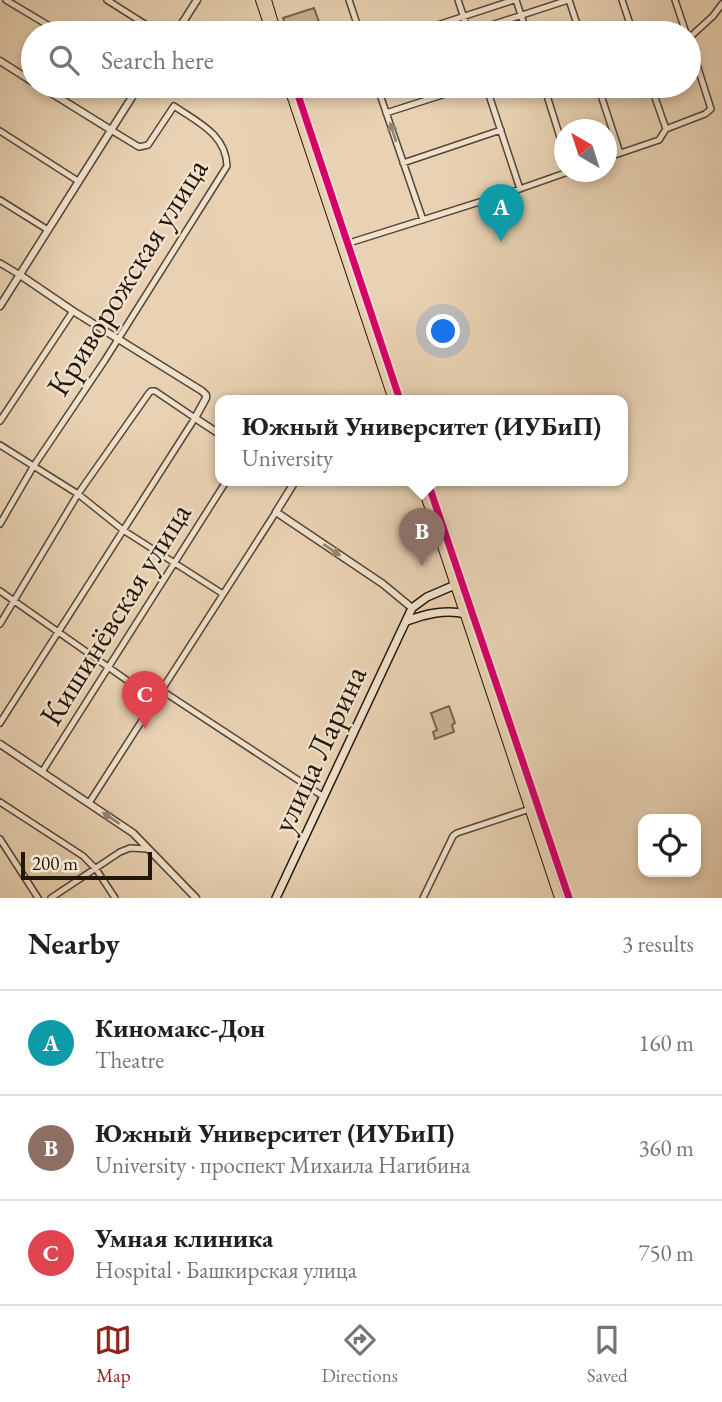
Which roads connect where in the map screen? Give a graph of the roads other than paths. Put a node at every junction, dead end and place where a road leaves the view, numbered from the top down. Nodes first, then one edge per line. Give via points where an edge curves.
1 (6, 0) edge
2 (107, 0) edge
3 (197, 0) edge
4 (260, 0) edge
5 (267, 0) edge
6 (351, 0) edge
7 (458, 0) edge
8 (515, 0) edge
9 (569, 0) edge
10 (622, 0) edge
11 (675, 0) edge
12 (722, 4) edge
13 (521, 16) junction
14 (464, 17) junction
15 (41, 21) edge
16 (140, 21) edge
17 (184, 21) edge
18 (267, 21) edge
19 (273, 21) edge
20 (357, 21) edge
21 (451, 21) edge
22 (465, 21) edge
23 (505, 21) edge
24 (523, 21) edge
25 (576, 21) edge
26 (629, 21) edge
27 (683, 21) edge
28 (701, 28) edge
29 (0, 61) edge
30 (21, 74) edge
31 (701, 77) edge
32 (59, 98) edge
33 (131, 98) edge
34 (292, 98) edge
35 (299, 98) edge
36 (381, 98) edge
37 (433, 98) edge
38 (490, 98) edge
39 (548, 98) edge
40 (602, 98) edge
41 (655, 98) edge
42 (386, 113) junction
43 (555, 119) edge
44 (666, 129) junction
45 (111, 130) junction
46 (501, 130) junction
47 (0, 131) edge
48 (620, 153) junction
49 (617, 154) edge
50 (403, 163) junction
51 (554, 177) edge
52 (78, 181) junction
53 (520, 189) junction
54 (0, 200) edge
55 (423, 220) junction
56 (48, 230) junction
57 (349, 243) junction
58 (0, 262) edge
59 (20, 275) junction
60 (1, 302) edge
61 (73, 311) junction
62 (118, 339) junction
63 (391, 395) edge
64 (398, 395) edge
65 (195, 418) junction
66 (0, 421) edge
67 (215, 431) edge
68 (0, 445) edge
69 (33, 467) junction
70 (223, 486) edge
71 (292, 486) edge
72 (422, 486) edge
73 (429, 486) edge
74 (78, 494) junction
75 (275, 512) junction
76 (0, 524) edge
77 (123, 530) junction
78 (173, 563) junction
79 (455, 585) junction
80 (464, 589) junction
81 (0, 591) edge
82 (223, 594) junction
83 (427, 597) junction
84 (15, 601) junction
85 (412, 608) junction
86 (463, 608) junction
87 (432, 614) junction
88 (420, 616) junction
89 (406, 621) junction
90 (0, 624) edge
91 (58, 632) junction
92 (109, 668) junction
93 (161, 690) junction
94 (155, 700) junction
95 (0, 723) edge
96 (0, 744) edge
97 (42, 772) junction
98 (324, 797) junction
99 (0, 802) edge
100 (89, 803) junction
101 (530, 808) junction
102 (0, 839) edge
103 (139, 839) junction
104 (135, 848) junction
105 (148, 849) junction
106 (96, 869) junction
107 (38, 898) edge
108 (51, 898) edge
109 (115, 898) edge
110 (196, 898) edge
111 (276, 898) edge
112 (423, 898) edge
113 (559, 898) edge
114 (569, 898) edge

1 - 15 street
2 - 16 street
3 - 17 street
4 - 18 main road
5 - 19 main road
6 - 20 street
7 - 14 street
8 - 13 street
8 - 14 street
9 - 13 street
9 - 25 street
10 - 26 street
11 - 27 street
12 - 28 street
13 - 23 street
13 - 24 street
14 - 21 street
14 - 22 street
29 - 30 street
31 - 44 street via 711,109
32 - 45 street
33 - 45 street
34 - 63 main road
35 - 57 main road
36 - 42 street
37 - 42 street
38 - 46 street
39 - 43 street
40 - 48 street
41 - 44 street
50 -> 42 street
44 - 48 street via 659,140
45 - 52 street
45 - 62 street, Криворожская улица via 139,147 148,145 174,106 214,134 227,160
46 - 50 street
46 - 53 street
47 - 52 street
48 - 49 street
50 - 55 street
51 - 53 street
52 - 56 street
53 - 55 street
54 - 56 street
55 - 57 street
56 - 59 street
57 - 64 main road
58 - 59 street
59 - 60 street
59 - 61 street
61 - 62 street
61 - 66 street
62 - 65 street via 206,395
62 - 69 street, Криворожская улица
65 - 67 street
65 - 74 street via 151,391
65 - 77 street
68 - 69 street
69 - 74 street
69 - 76 street, Криворожская улица
70 - 78 street, Кишинёвская улица
71 - 75 street
72 - 79 main road
73 - 80 main road
74 - 77 street
74 - 84 street
75 - 82 street
75 -> 85 street
77 - 78 street
77 - 91 street
78 - 82 street
78 - 92 street, Кишинёвская улица
79 - 80 main road
79 - 83 main road
79 - 86 main road
80 - 86 main road
81 - 84 street
82 - 93 street
83 - 85 main road
83 - 87 main road
84 - 90 street
84 - 91 street
85 - 88 main road
85 - 89 main road, улица Ларина
86 - 87 main road
86 - 101 main road
86 - 114 main road
87 - 88 main road
88 - 89 main road
89 - 98 main road, улица Ларина
91 - 92 street
91 - 95 street
92 - 94 street
92 - 97 street, Кишинёвская улица
93 - 94 street
93 - 98 street
94 - 100 street
96 - 97 street
97 - 100 street
98 - 111 main road, улица Ларина
99 - 106 street
103 -> 100 street
101 - 112 street via 453,836
101 - 113 main road
102 - 107 street
103 - 104 street
103 - 105 street
104 - 105 street
104 - 106 street via 120,852
105 - 110 street
106 - 108 street
106 - 109 street

